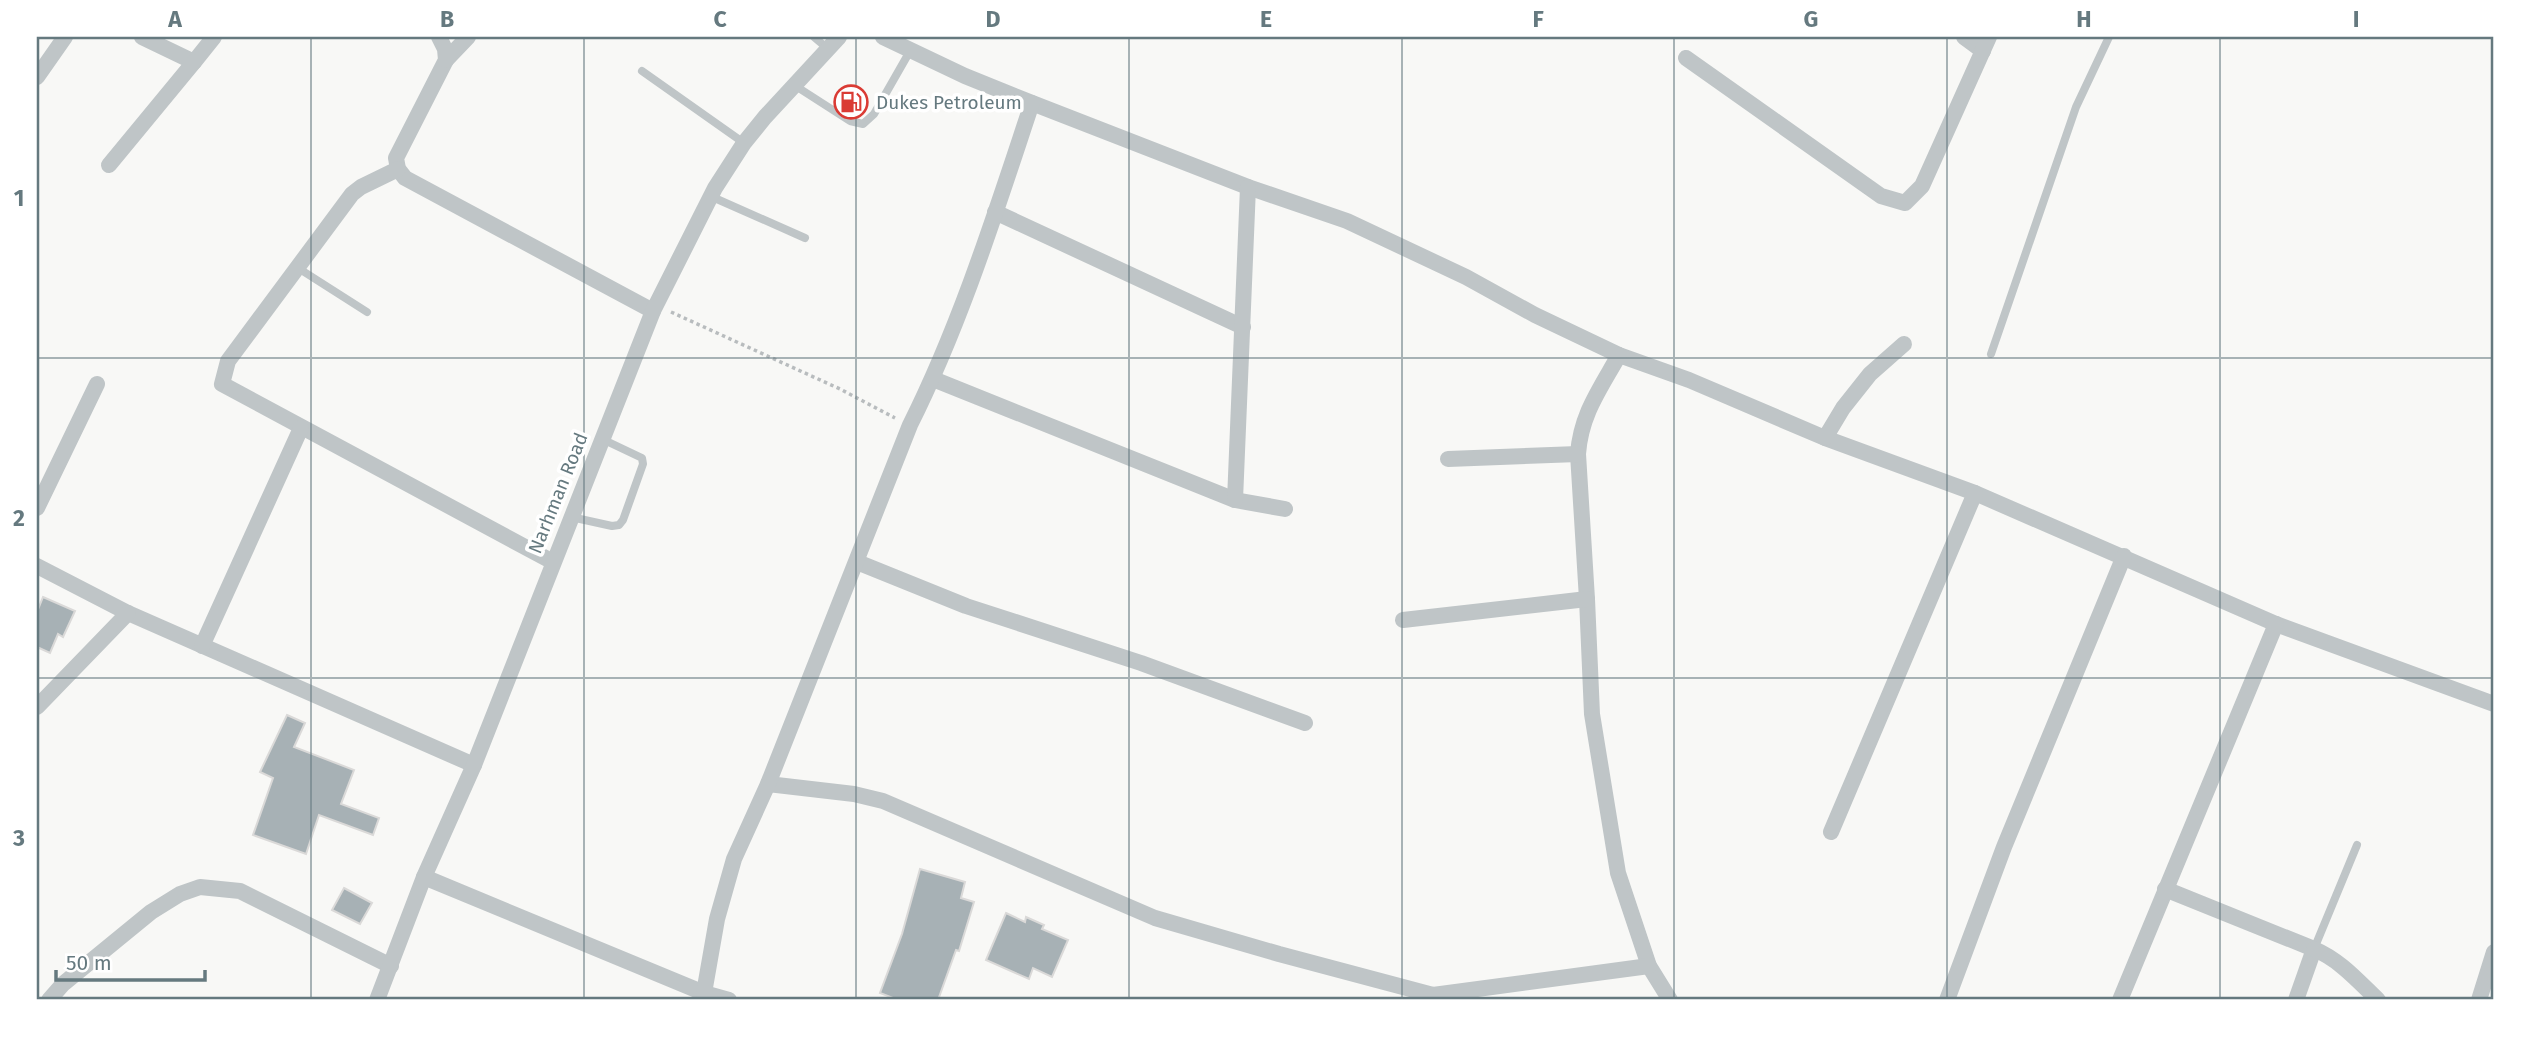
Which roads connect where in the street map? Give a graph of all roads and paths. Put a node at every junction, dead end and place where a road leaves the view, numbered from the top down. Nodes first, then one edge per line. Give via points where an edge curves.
1 (65, 37) edge
2 (142, 37) edge
3 (214, 37) edge
4 (439, 37) edge
5 (468, 37) edge
6 (814, 37) edge
7 (883, 37) edge
8 (1965, 37) edge
9 (2109, 37) edge
10 (833, 43) edge
11 (1986, 44) edge
12 (909, 51) junction
13 (1686, 58) dead end
14 (446, 61) junction
15 (194, 62) junction
16 (642, 71) dead end
17 (37, 77) edge
18 (794, 85) junction
19 (1032, 103) junction
20 (744, 143) junction
21 (109, 165) dead end
22 (398, 169) junction
23 (1248, 187) junction
24 (710, 196) junction
25 (995, 212) junction
26 (805, 238) dead end
27 (298, 268) junction
28 (654, 308) junction
29 (367, 312) dead end
30 (1243, 327) junction
31 (1905, 344) dead end
32 (1990, 354) dead end
33 (1619, 355) junction
34 (933, 379) junction
35 (97, 384) dead end
36 (909, 425) junction
37 (301, 428) junction
38 (1825, 438) junction
39 (602, 439) junction
40 (1578, 454) junction
41 (1448, 460) dead end
42 (1975, 493) junction
43 (1235, 500) junction
44 (37, 509) edge
45 (1285, 509) dead end
46 (571, 517) junction
47 (2124, 556) junction
48 (553, 562) junction
49 (857, 562) junction
50 (37, 566) edge
51 (1587, 599) junction
52 (128, 613) junction
53 (1403, 620) dead end
54 (2276, 624) junction
55 (202, 646) junction
56 (2494, 704) edge
57 (37, 708) edge
58 (1305, 723) dead end
59 (474, 765) junction
60 (768, 784) junction
61 (1831, 832) dead end
62 (2357, 845) dead end
63 (424, 877) junction
64 (2165, 889) junction
65 (2314, 949) junction
66 (2494, 953) edge
67 (391, 966) junction
68 (1649, 967) junction
69 (704, 993) junction
70 (49, 1000) edge
71 (377, 1000) edge
72 (729, 1000) edge
73 (1670, 1000) edge
74 (1947, 1000) edge
75 (2120, 1000) edge
76 (2296, 1000) edge
77 (2378, 1000) edge
78 (2479, 1000) edge

1 - 17 street
2 - 15 street
3 - 15 street
4 - 14 street
5 - 14 street
6 - 10 lane
7 - 12 street
8 - 11 street
9 - 32 lane via 2076,107
10 - 18 street, Narhman Road
11 - 13 street via 1922,186 1905,203 1881,196
12 - 18 lane via 874,114 863,124 850,121
12 - 19 street
14 - 22 street via 396,158
15 - 21 street
16 - 20 lane
18 - 20 street, Narhman Road
19 - 23 street
19 - 25 street
20 - 24 street, Narhman Road
22 - 27 street via 352,194
22 - 28 street via 405,178
23 - 30 street
23 - 33 street via 1358,226
24 - 26 lane
24 - 28 street, Narhman Road
25 - 30 street
25 - 34 street
27 - 29 lane
27 - 37 street via 228,362 222,384
28 - 36 path via 840,389
28 - 39 street, Narhman Road
30 - 43 street
31 - 38 street via 1870,374
33 - 38 street
33 - 40 street via 1588,411
34 - 36 street
34 - 43 street
35 - 44 street
36 - 49 street
37 - 48 street
37 - 55 street
38 - 42 street
39 - 46 street, Narhman Road
39 - 46 lane via 642,458 623,520 612,526
40 - 41 street
40 - 51 street
42 - 47 street
42 - 61 street
43 - 45 street
46 - 48 street, Narhman Road
47 - 54 street
47 - 74 street via 2004,847
48 - 59 street, Narhman Road
49 - 58 street via 966,606
49 - 60 street
50 - 52 street
51 - 53 street
51 - 68 street via 1592,714 1618,873
52 - 55 street
52 - 57 street
54 - 56 street
54 - 64 street
55 - 59 street
59 - 63 street, Narhman Road
60 - 68 street via 854,793 883,801 1155,918 1433,995
60 - 69 street via 734,859
62 - 65 lane
63 - 67 street, Narhman Road
63 - 69 street
64 - 65 street
64 - 75 street
65 - 76 street
65 - 77 street via 2346,969
66 - 78 street
67 - 70 street via 240,891 200,887 151,912
67 - 71 street, Narhman Road
68 - 73 street
69 - 72 street

